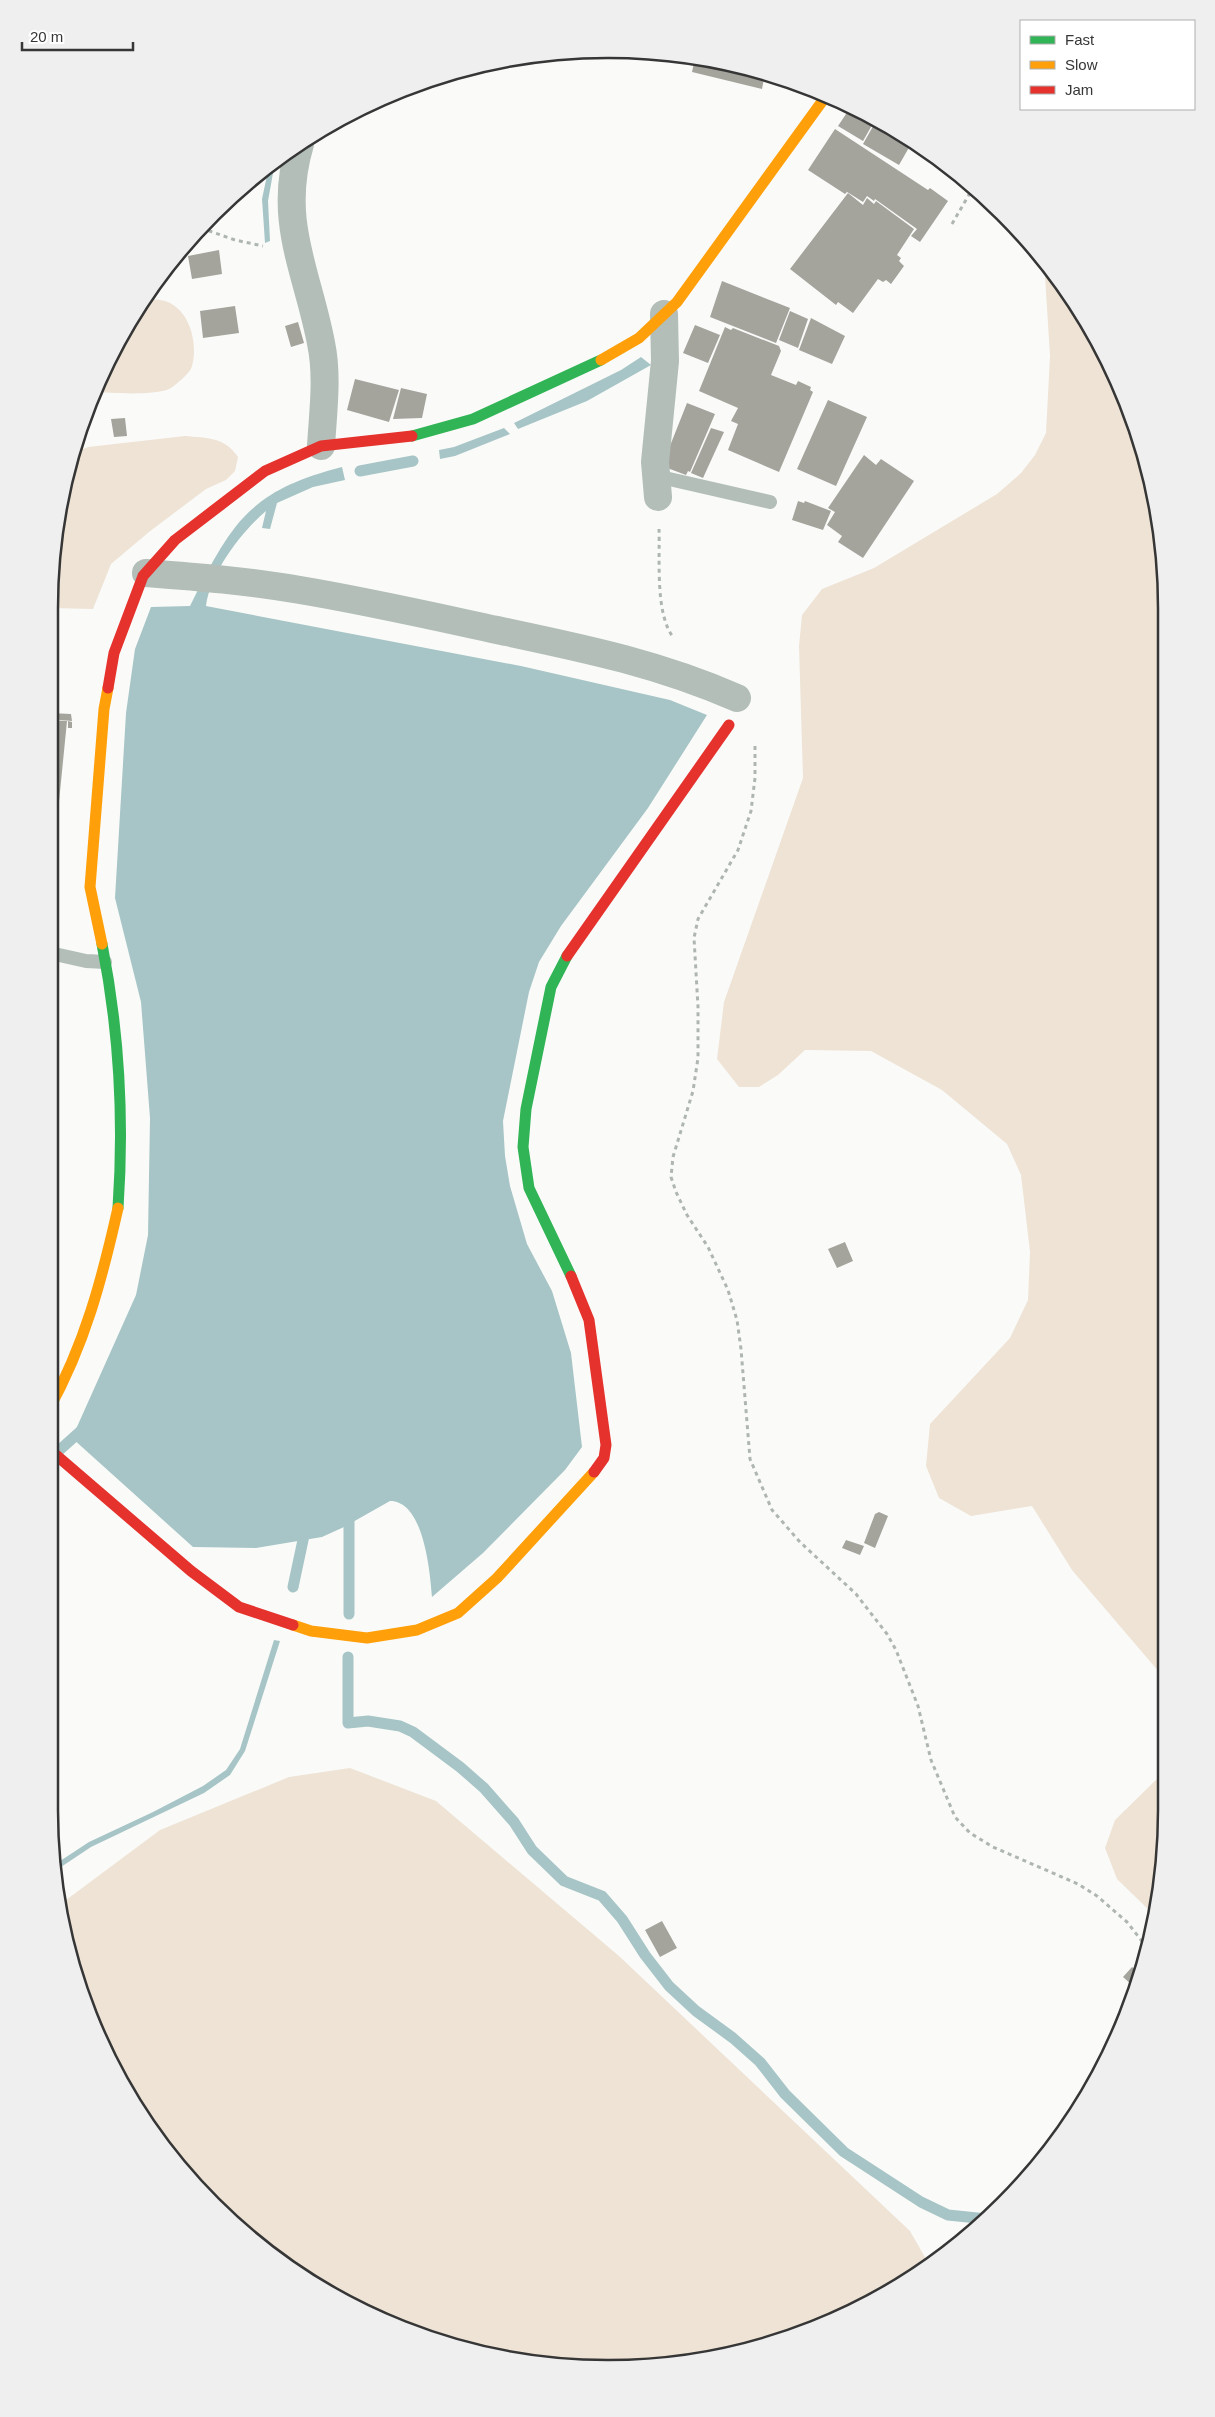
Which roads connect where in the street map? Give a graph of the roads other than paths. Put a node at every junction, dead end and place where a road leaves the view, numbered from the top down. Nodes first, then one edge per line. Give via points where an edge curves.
1 (822, 101) edge
2 (297, 154) edge
3 (664, 314) junction
4 (321, 446) junction
5 (657, 486) joint
6 (770, 502) dead end
7 (146, 573) junction
8 (737, 698) road end
9 (729, 725) dead end
10 (58, 955) edge
11 (105, 962) junction
12 (58, 1393) edge
13 (58, 1457) edge

1 - 3 street
2 - 4 street via 291,194 292,222 322,344
3 - 4 street via 640,338 586,368 473,420 404,438
3 - 5 street via 665,361 655,462
4 - 7 street via 265,471 174,540
5 - 6 lane
7 - 8 street via 301,590 399,609 632,659 694,679
7 - 11 street via 114,652 104,709 90,887
9 - 13 street via 572,946 551,987 526,1110 523,1147 529,1188 589,1320 606,1446 604,1458 594,1472 497,1578 458,1614 417,1630 367,1638 311,1632 239,1607 191,1571
10 - 11 lane
11 - 12 street via 117,1054 120,1124 118,1207 98,1291

